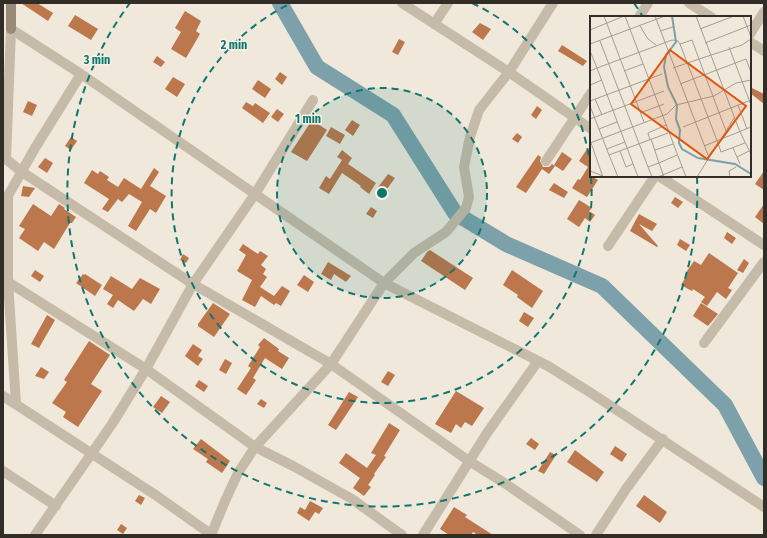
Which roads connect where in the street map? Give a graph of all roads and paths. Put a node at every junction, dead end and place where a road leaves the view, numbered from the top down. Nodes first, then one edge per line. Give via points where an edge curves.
1 (11, 3) edge
2 (402, 3) edge
3 (448, 3) edge
4 (553, 3) edge
5 (648, 3) edge
6 (689, 3) edge
7 (764, 12) edge
8 (640, 16) edge
9 (709, 16) edge
10 (434, 24) junction
11 (11, 29) junction
12 (751, 32) edge
13 (751, 43) edge
14 (764, 51) edge
15 (509, 72) junction
16 (81, 74) junction
17 (590, 95) edge
18 (313, 100) dead end
19 (575, 118) junction
20 (590, 128) edge
21 (4, 158) edge
22 (546, 160) dead end
23 (22, 172) junction
24 (654, 177) edge
25 (661, 177) edge
26 (255, 194) junction
27 (5, 201) edge
28 (764, 245) edge
29 (608, 246) dead end
30 (764, 262) edge
31 (8, 282) junction
32 (384, 283) junction
33 (193, 284) junction
34 (704, 343) dead end
35 (538, 361) junction
36 (331, 364) junction
37 (146, 369) junction
38 (3, 396) edge
39 (16, 404) junction
40 (663, 440) junction
41 (255, 447) junction
42 (92, 454) junction
43 (469, 461) junction
44 (3, 471) edge
45 (56, 506) junction
46 (764, 507) edge
47 (35, 535) edge
48 (212, 535) edge
49 (402, 535) edge
50 (423, 535) edge
51 (580, 535) edge
52 (596, 535) edge

1 - 11 street
2 - 10 street
3 - 10 street
4 - 15 street
5 - 8 street
6 - 9 street
7 - 12 street
10 - 15 street
11 - 16 street
11 - 21 street
13 - 14 street
15 - 19 street
15 - 32 street via 479,110 470,137 464,167 469,197 466,208 446,232 414,253
16 - 23 street
16 - 26 street
17 - 19 street
18 - 26 street
19 - 20 street
19 - 22 street
21 - 23 street
23 - 27 street
23 - 33 street
24 - 29 street
25 - 28 street
26 - 32 street
26 - 33 street
27 - 31 street
30 - 34 street
31 - 37 street
31 - 39 street
32 - 35 street
32 - 36 street
33 - 36 street
33 - 37 street
35 - 40 street via 591,392
35 - 43 street
36 - 41 street
36 - 43 street
37 - 41 street
37 - 42 street
38 - 39 street
39 - 42 street
40 - 46 street
40 - 52 street
41 - 48 street via 238,474
41 - 49 street via 352,499
42 - 45 street
42 - 48 street
43 - 50 street
43 - 51 street
44 - 45 street
45 - 47 street

